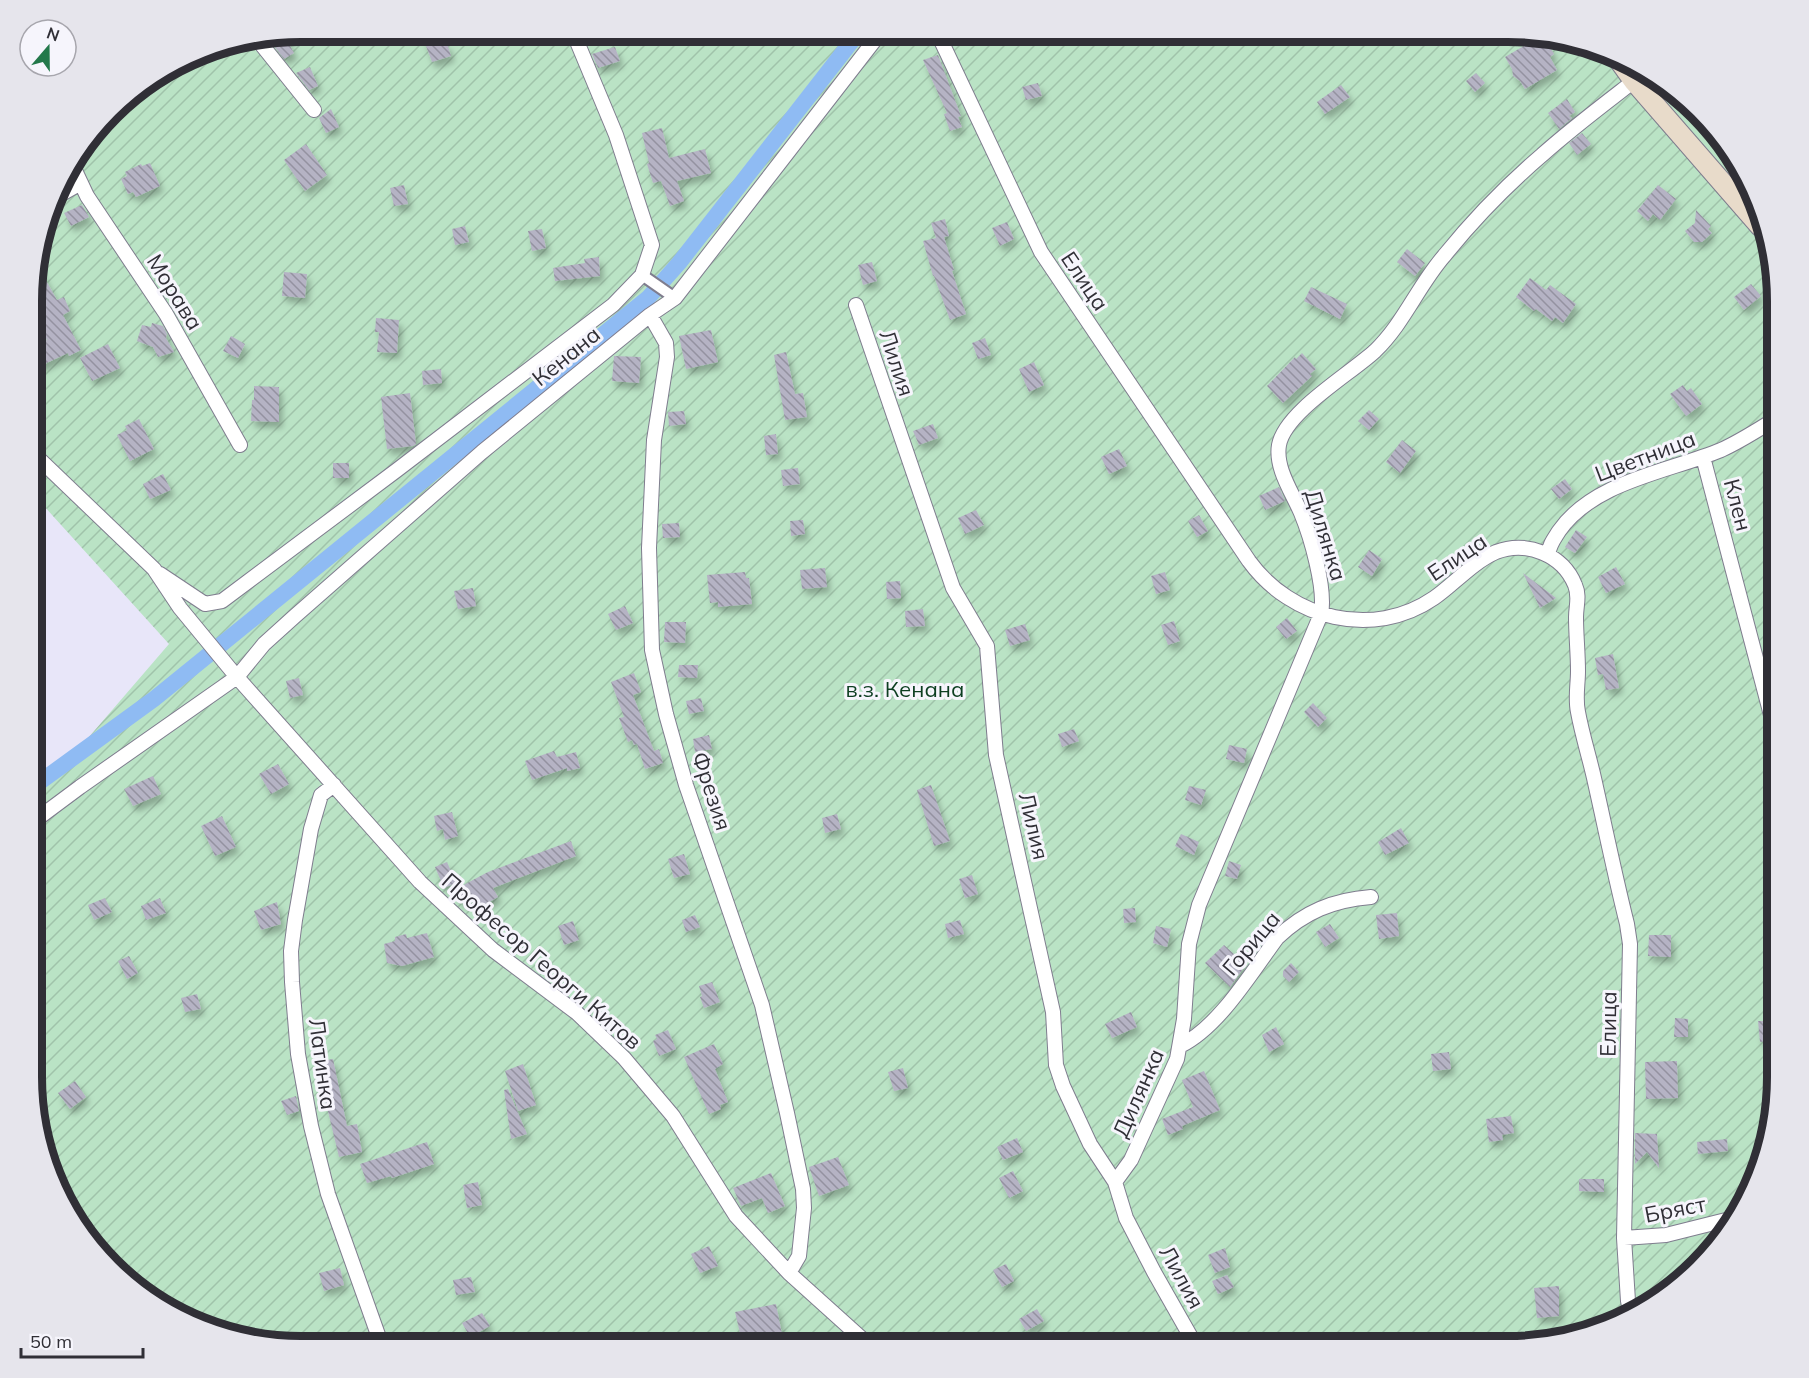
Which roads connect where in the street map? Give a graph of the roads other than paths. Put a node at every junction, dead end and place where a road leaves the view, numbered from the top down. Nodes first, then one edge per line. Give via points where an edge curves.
1 (577, 42) edge
2 (873, 42) edge
3 (942, 42) edge
4 (262, 45) edge
5 (1626, 71) edge
6 (1634, 81) junction
7 (314, 110) dead end
8 (76, 173) edge
9 (81, 183) junction
10 (67, 191) edge
11 (1753, 218) edge
12 (642, 275) junction
13 (675, 298) junction
14 (856, 305) dead end
15 (650, 315) junction
16 (1767, 424) edge
17 (240, 446) dead end
18 (1703, 457) junction
19 (42, 462) edge
20 (1548, 555) junction
21 (154, 569) junction
22 (1321, 614) junction
23 (237, 676) junction
24 (1767, 700) edge
25 (334, 785) junction
26 (42, 815) edge
27 (1371, 897) dead end
28 (1180, 1046) junction
29 (1115, 1182) junction
30 (1723, 1221) edge
31 (1624, 1238) junction
32 (789, 1273) junction
33 (1629, 1306) edge
34 (378, 1336) edge
35 (859, 1336) edge
36 (1190, 1336) edge

1 - 12 street, Кенана via 616,135 652,245
2 - 13 street, Кенана
3 - 22 street, Елица via 1048,264 1258,573 1288,599
4 - 7 street
5 - 6 main road
6 - 11 main road
6 - 22 street, Дилянка via 1515,179 1444,255 1389,336 1286,427 1280,443 1280,463 1308,533 1323,596
8 - 9 street, Морава
9 - 10 street
9 - 17 street, Морава via 166,314
12 - 13 street
12 - 21 street, Кенана via 613,305 222,601 206,604
13 - 15 street, Кенана
14 - 29 street, Лилия via 953,588 987,646 996,755 1053,1011 1056,1065 1085,1135
15 - 23 street, Кенана via 375,545 264,644
15 - 32 street, Фрезия via 666,343 667,357 654,440 649,548 652,650 686,784 762,1005 787,1113 804,1208 799,1256
16 - 18 street, Цветница
18 - 20 street, Цветница via 1593,499 1563,525
18 - 24 street, Клен
19 - 21 street, Професор Георги Китов
20 - 22 street, Елица via 1523,548 1495,553 1433,599 1395,615 1354,620
20 - 31 street, Елица via 1564,568 1577,588 1578,711 1630,944
21 - 23 street, Професор Георги Китов
22 - 28 street, Дилянка via 1199,905 1189,944
23 - 25 street, Професор Георги Китов
23 - 26 street, Кенана
25 - 32 street, Професор Георги Китов via 440,903 493,950 577,1013 624,1058 673,1116 735,1216
25 - 34 street, Латинка via 321,795 304,864 291,951 298,1054 328,1194
27 - 28 street, Горица via 1327,905 1288,927 1212,1023
28 - 29 street, Дилянка via 1131,1160
29 - 36 street, Лилия via 1126,1218
30 - 31 street, Бряст via 1666,1235
31 - 33 street, Елица
32 - 35 street, Професор Георги Китов

